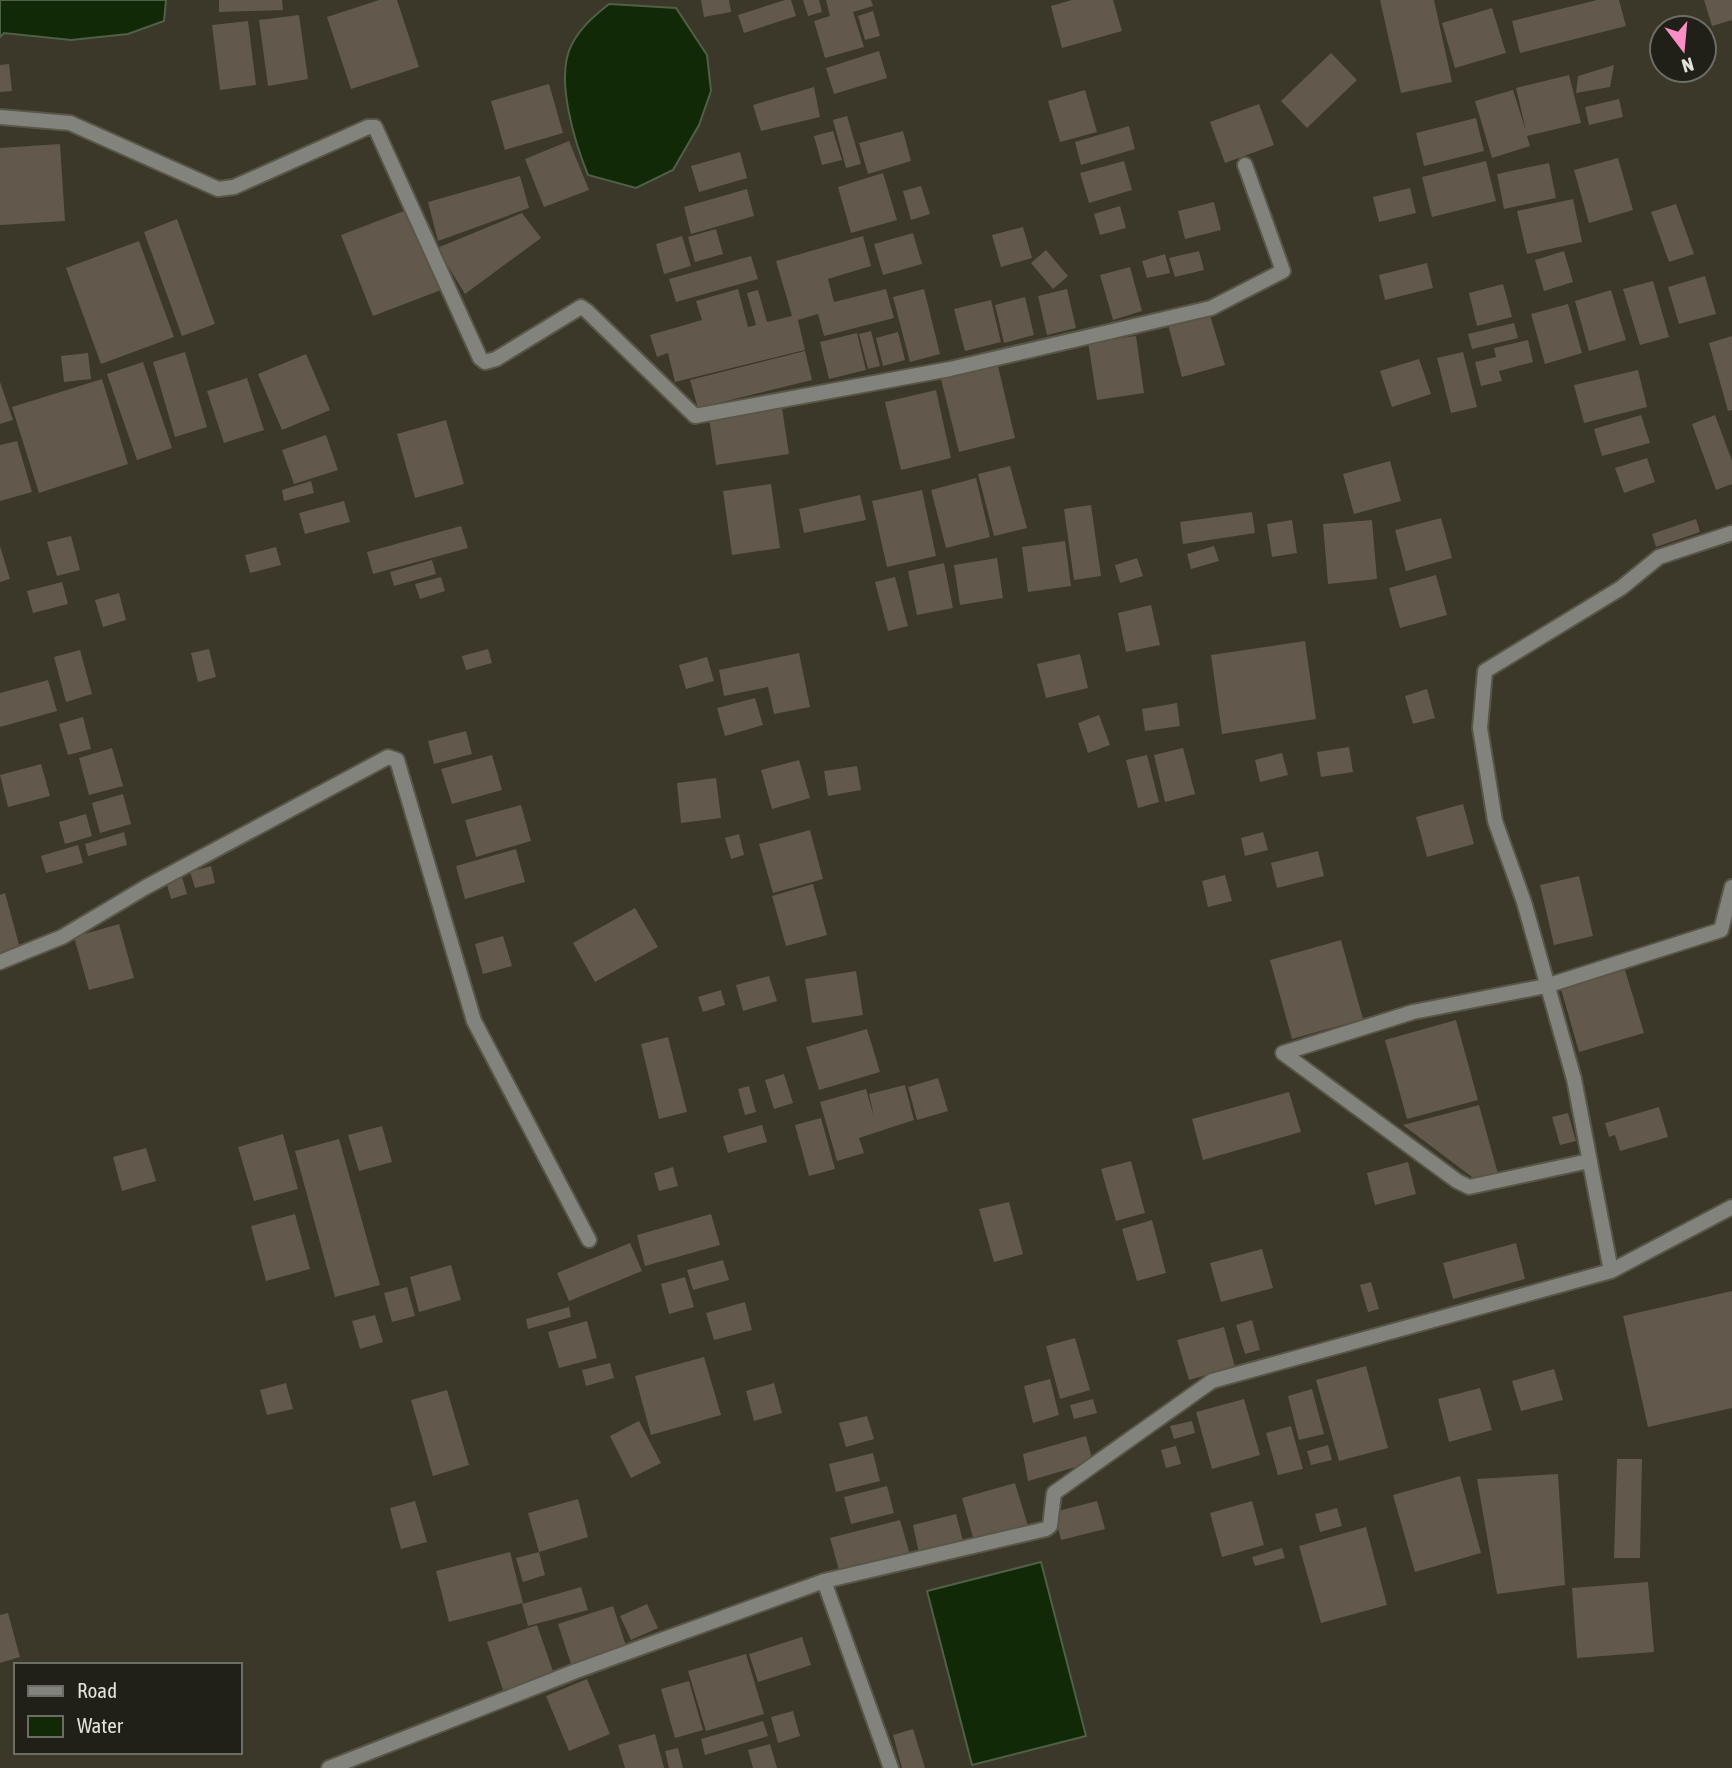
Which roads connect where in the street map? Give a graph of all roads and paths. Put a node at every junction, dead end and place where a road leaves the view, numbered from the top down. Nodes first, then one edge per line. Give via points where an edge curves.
1 (0, 117) edge
2 (1245, 165) dead end
3 (1732, 533) edge
4 (1732, 887) edge
5 (0, 962) edge
6 (1546, 986) junction
7 (1589, 1161) junction
8 (1732, 1208) edge
9 (589, 1240) dead end
10 (1611, 1270) junction
11 (824, 1581) junction
12 (329, 1768) edge
13 (891, 1768) edge

1 - 2 street via 70,123 218,189 234,187 375,127 480,358 485,362 496,359 581,307 695,416 950,369 1211,308 1283,271
3 - 6 street via 1659,557 1620,588 1485,671 1480,728 1495,821 1524,902
4 - 6 street via 1721,930
5 - 9 street via 62,937 388,757 397,760 474,1021
6 - 7 street via 1574,1079
6 - 7 street via 1413,1012 1283,1053 1469,1187
7 - 10 street
8 - 10 street
10 - 11 street via 1222,1377 1054,1493 1046,1529
11 - 12 street
11 - 13 street

